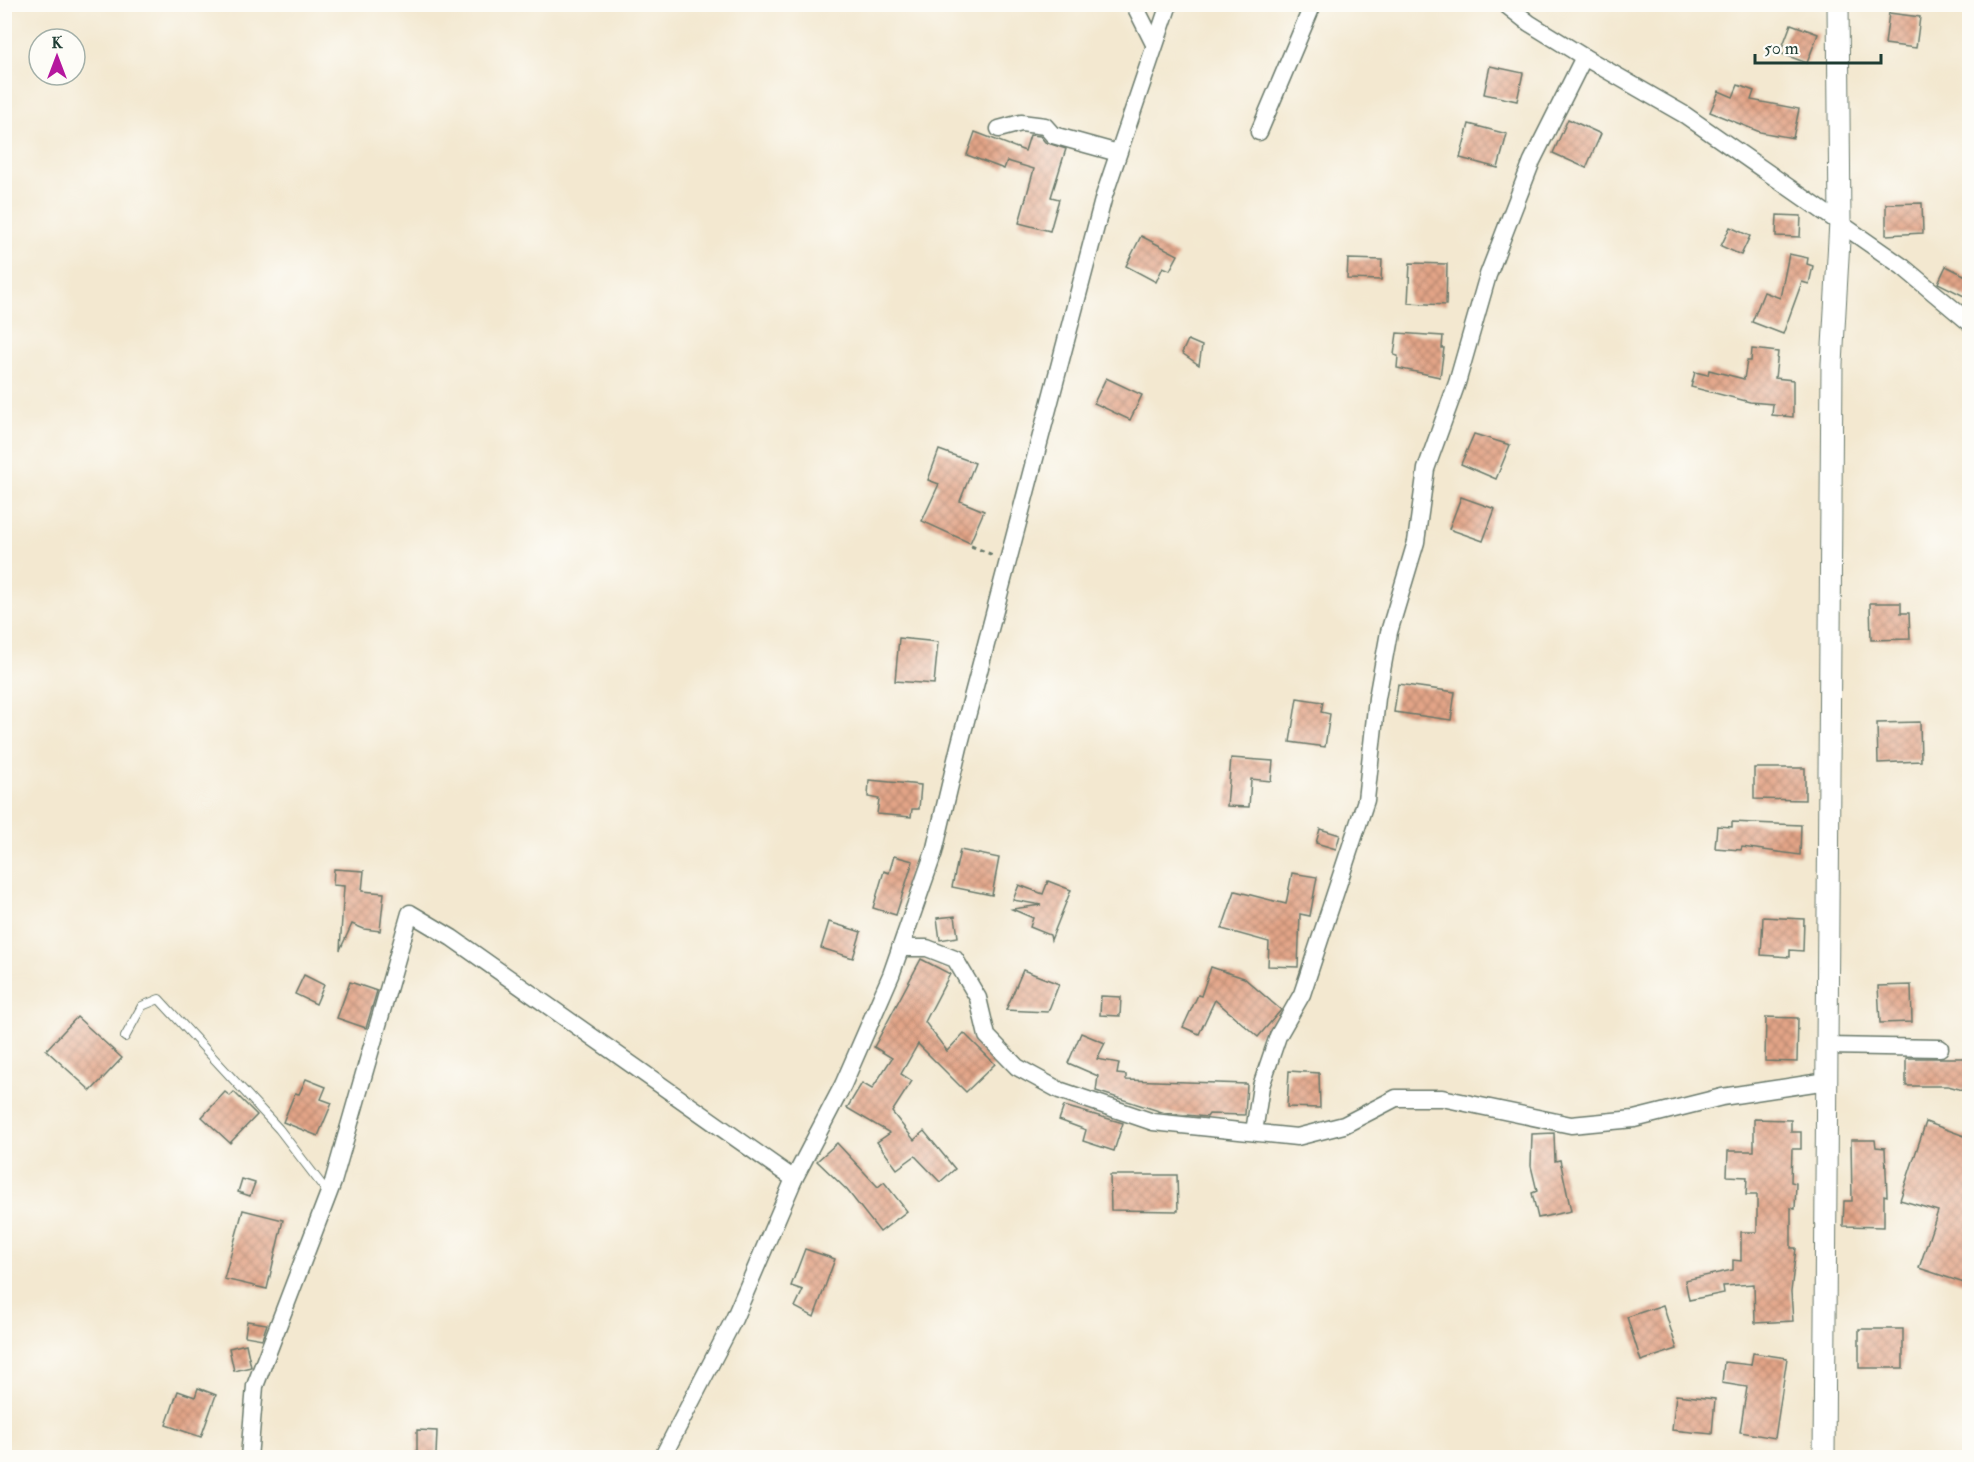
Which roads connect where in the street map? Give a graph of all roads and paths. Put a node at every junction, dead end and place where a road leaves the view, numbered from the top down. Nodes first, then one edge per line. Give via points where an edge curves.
1 (1134, 4) edge
2 (1169, 4) edge
3 (1313, 4) edge
4 (1505, 4) edge
5 (1838, 4) edge
6 (1154, 44) junction
7 (1584, 57) junction
8 (999, 129) dead end
9 (1259, 132) dead end
10 (1118, 153) junction
11 (1840, 222) junction
12 (1970, 323) edge
13 (971, 546) dead end
14 (1009, 561) junction
15 (900, 948) junction
16 (125, 1037) dead end
17 (1827, 1046) junction
18 (1940, 1048) dead end
19 (1827, 1081) junction
20 (1254, 1132) junction
21 (794, 1179) junction
22 (329, 1194) junction
23 (249, 1458) edge
24 (662, 1458) edge
25 (1824, 1458) edge

1 - 6 street
2 - 6 street
3 - 9 street
4 - 7 street
5 - 11 street
6 - 10 street
7 - 11 street via 1685,115
7 - 20 street via 1532,161 1488,275 1458,383 1426,469 1416,542 1389,632 1377,698 1366,800 1302,994 1278,1036 1261,1086
8 - 10 street via 1021,123 1045,126 1053,135
10 - 14 street
11 - 12 street via 1903,267
11 - 17 street via 1832,364
13 - 14 path
14 - 15 street via 934,852
15 - 20 street via 927,948 955,959 978,998 987,1036 1017,1067 1059,1090 1153,1122
15 - 21 street via 843,1085
16 - 22 lane via 142,1006 159,999 279,1129
17 - 18 street
17 - 19 street
19 - 20 street via 1722,1096 1634,1119 1571,1125 1442,1098 1396,1098 1344,1125 1297,1137
19 - 25 street
21 - 22 street via 452,938 410,913
21 - 24 street via 734,1319
22 - 23 street via 255,1386

